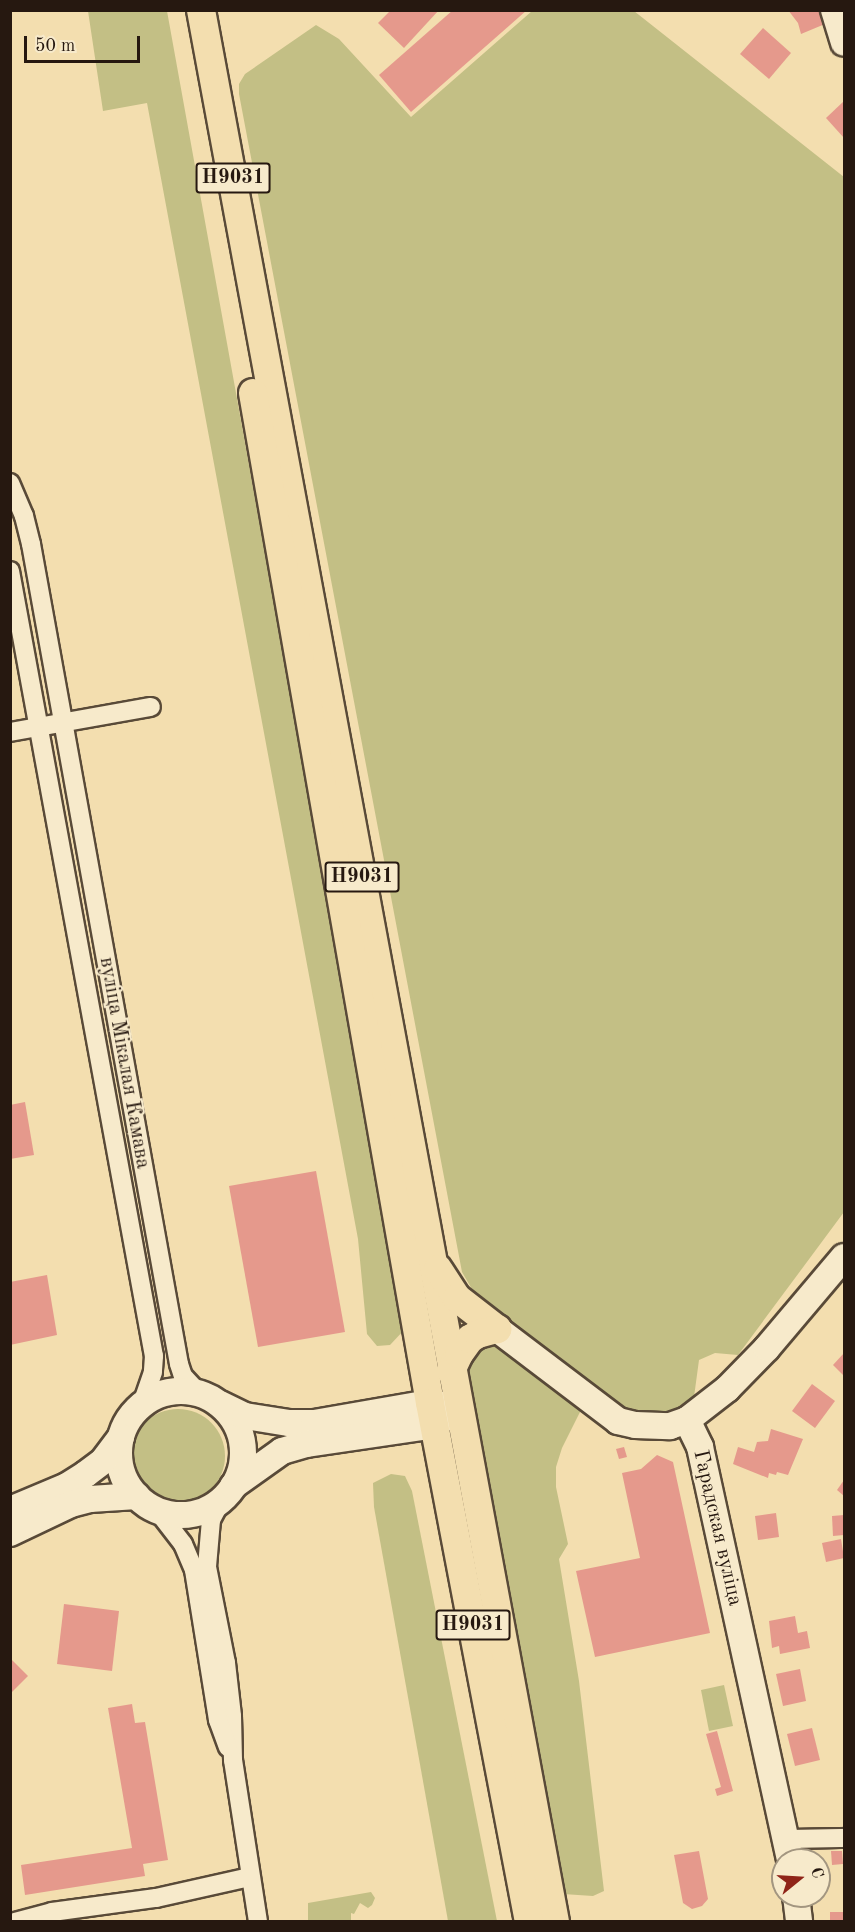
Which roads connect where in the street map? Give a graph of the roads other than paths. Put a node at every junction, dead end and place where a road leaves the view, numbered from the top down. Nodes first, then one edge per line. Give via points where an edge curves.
1 (182, 10) edge
2 (201, 10) edge
3 (834, 10) edge
4 (844, 42) edge
5 (10, 483) edge
6 (10, 571) edge
7 (151, 707) dead end
8 (64, 723) junction
9 (40, 726) junction
10 (10, 732) edge
11 (432, 1257) junction
12 (844, 1257) edge
13 (496, 1329) junction
14 (451, 1371) junction
15 (210, 1399) junction
16 (141, 1406) junction
17 (441, 1412) junction
18 (687, 1420) junction
19 (121, 1437) junction
20 (227, 1494) junction
21 (146, 1503) junction
22 (10, 1510) edge
23 (10, 1533) edge
24 (233, 1760) junction
25 (844, 1838) edge
26 (788, 1848) edge
27 (793, 1848) edge
28 (250, 1877) junction
29 (15, 1922) edge
30 (258, 1922) edge
31 (529, 1922) edge
32 (555, 1922) edge

1 - 17 main road, Н9031
2 - 11 main road, Н9031
3 - 4 main road
5 - 8 street, вуліца Мікалая Камава via 31,544
6 - 9 street, вуліца Мікалая Камава
7 - 8 street
8 - 9 street
8 - 15 street, вуліца Мікалая Камава via 179,1364 183,1376
9 - 10 street
9 - 16 street, вуліца Мікалая Камава via 154,1356 153,1372
11 - 13 main road via 457,1298
11 - 14 main road, Н9031
12 - 18 main road via 748,1368
13 - 14 main road via 470,1339
13 - 18 main road via 618,1421 654,1427
14 - 17 main road, Н9031
15 - 16 main road via 184,1391 168,1392
15 - 17 main road via 245,1416 289,1423
15 - 20 main road via 232,1418 242,1440 242,1464
16 - 19 main road via 129,1419
17 - 20 main road via 282,1451
17 - 31 main road, Н9031
17 - 32 main road, Н9031
18 - 26 main road, Гарадская вуліца via 700,1447
19 - 21 main road via 121,1467
19 - 22 main road via 103,1461 86,1474
20 - 21 main road via 202,1511 187,1515
20 - 24 street via 211,1520 207,1560 227,1673
21 - 23 main road via 90,1499
21 - 24 street via 183,1544 194,1570 218,1720
24 - 28 street
25 - 27 street
28 - 29 street
28 - 30 street

